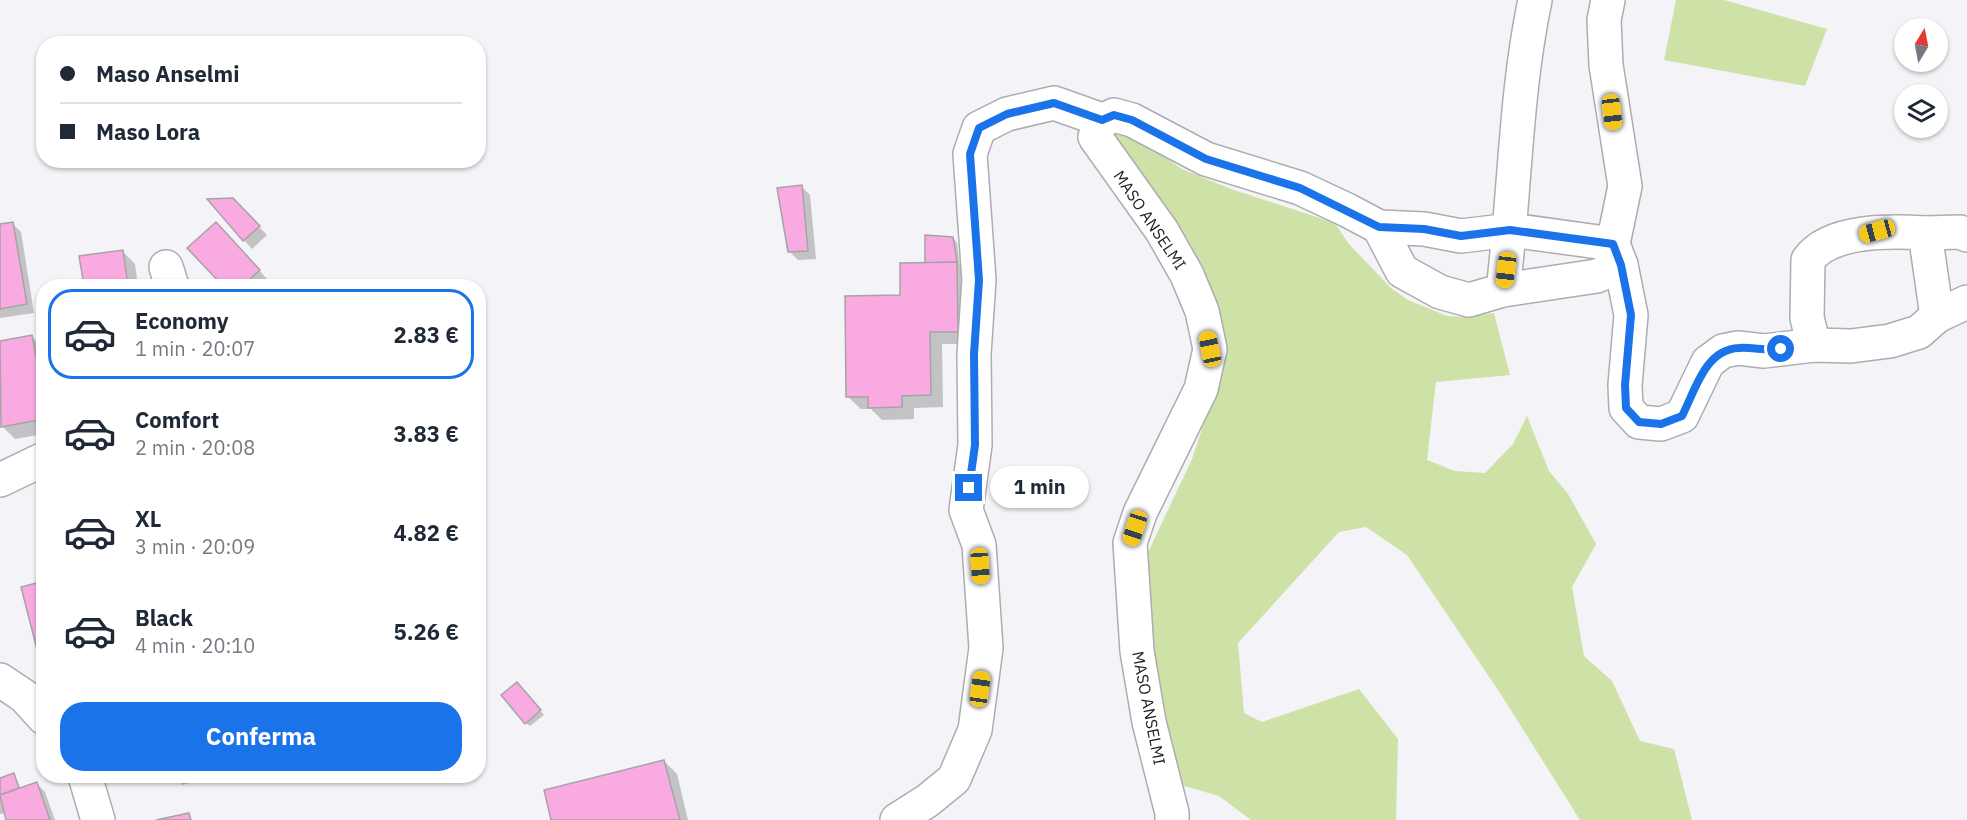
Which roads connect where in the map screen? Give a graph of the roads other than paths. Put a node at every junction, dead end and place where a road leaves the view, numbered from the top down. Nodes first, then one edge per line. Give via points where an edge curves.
1 (1535, 0) edge
2 (1608, 0) edge
3 (1102, 120) junction
4 (1379, 227) junction
5 (1510, 230) junction
6 (1925, 233) junction
7 (1967, 235) edge
8 (1617, 254) junction
9 (1503, 290) junction
10 (1967, 302) edge
11 (1937, 316) junction
12 (1814, 345) junction
13 (36, 463) edge
14 (0, 480) edge
15 (0, 680) edge
16 (36, 709) edge
17 (87, 783) edge
18 (98, 820) edge
19 (897, 820) edge
20 (1172, 820) edge

1 - 5 street via 1528,30
2 - 8 street via 1604,20 1606,65 1625,186
3 - 4 street via 1114,115 1132,120 1206,159 1300,188
3 - 19 street via 1054,103 1007,114 979,128 970,154 979,280 974,354 975,445 966,510 979,545 986,648 975,730 954,778
3 - 20 street, MASO ANSELMI via 1095,137 1162,231 1188,275 1202,311 1210,349 1201,389 1140,513 1130,543 1137,651
4 - 5 street via 1461,236
4 - 9 street via 1402,271 1440,292 1469,300
5 - 8 street
5 - 9 street
6 - 7 street
6 - 11 street
6 - 12 street via 1877,231 1835,242 1812,255 1808,260 1807,318
8 - 9 street via 1597,276
8 - 12 street via 1631,315 1626,408 1639,422 1661,424 1682,416 1708,362 1723,351
10 - 11 street
11 - 12 street via 1919,332 1890,341
13 - 14 street
15 - 16 street
17 - 18 street

